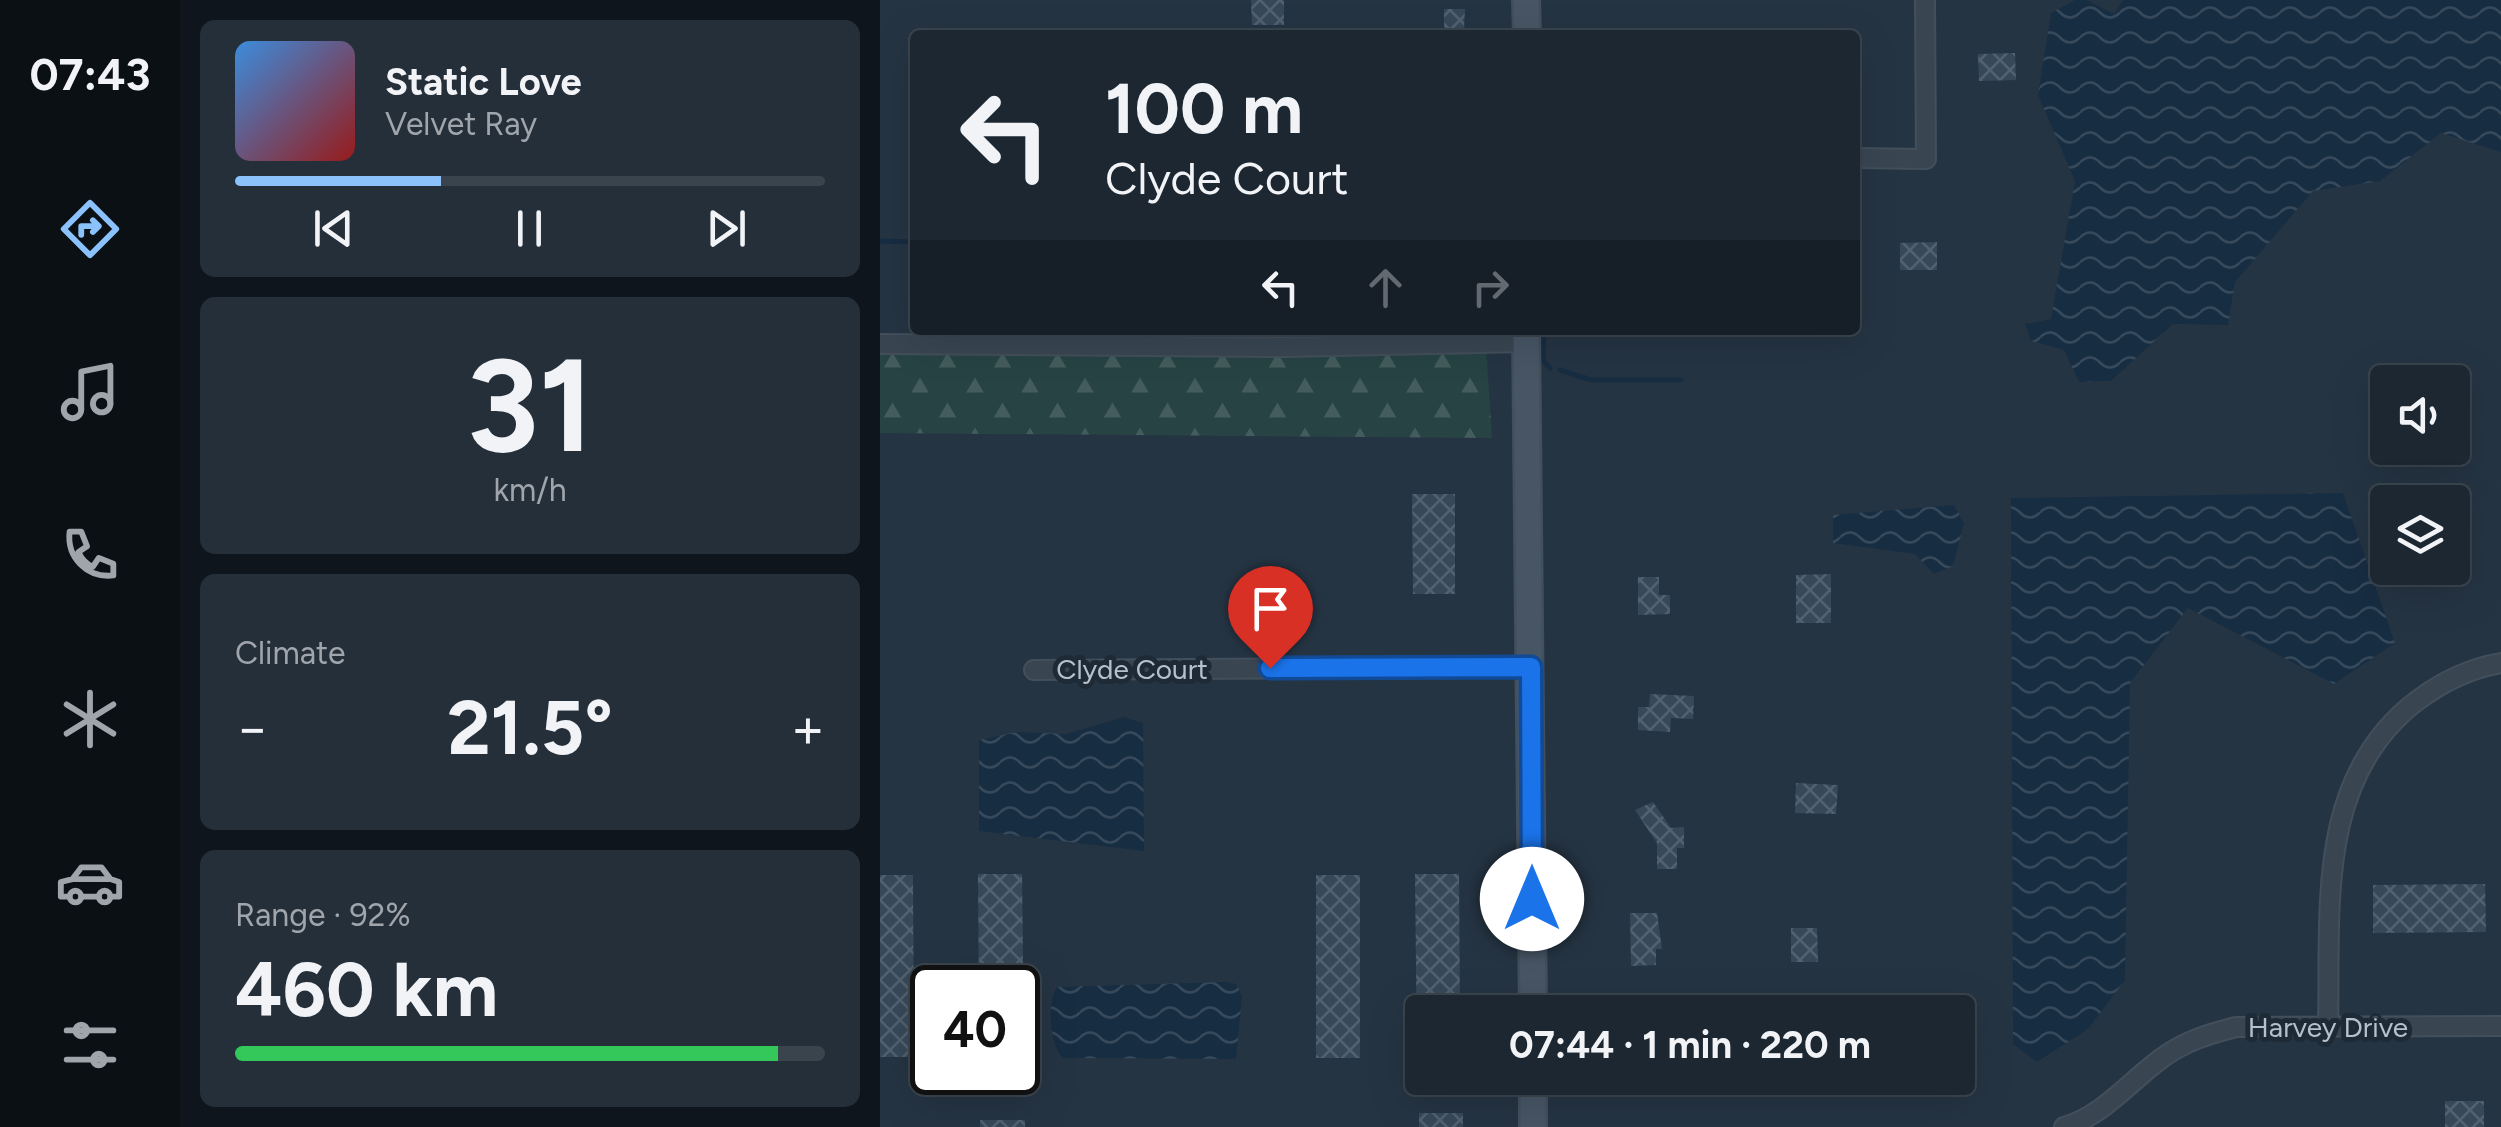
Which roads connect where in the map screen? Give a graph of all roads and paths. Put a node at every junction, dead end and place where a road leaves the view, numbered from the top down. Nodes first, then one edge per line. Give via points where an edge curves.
1 (1526, 0) edge
2 (1925, 0) edge
3 (1527, 30) edge
4 (1860, 158) edge
5 (1526, 336) edge
6 (880, 344) edge
7 (2501, 663) edge
8 (1531, 667) junction
9 (1034, 670) dead end
10 (1533, 995) edge
11 (2501, 1026) edge
12 (2328, 1027) junction
13 (1533, 1095) edge
14 (1534, 1127) edge
15 (2064, 1127) edge

1 - 3 street
2 - 4 street via 1926,159
5 - 6 street via 1286,347
5 - 8 street
7 - 12 street via 2435,687 2396,716 2368,749 2346,794 2333,844
8 - 9 street, Clyde Court
8 - 10 street
11 - 12 street, Harvey Drive
12 - 15 street, Harvey Drive via 2236,1027 2194,1038 2110,1102
13 - 14 street

